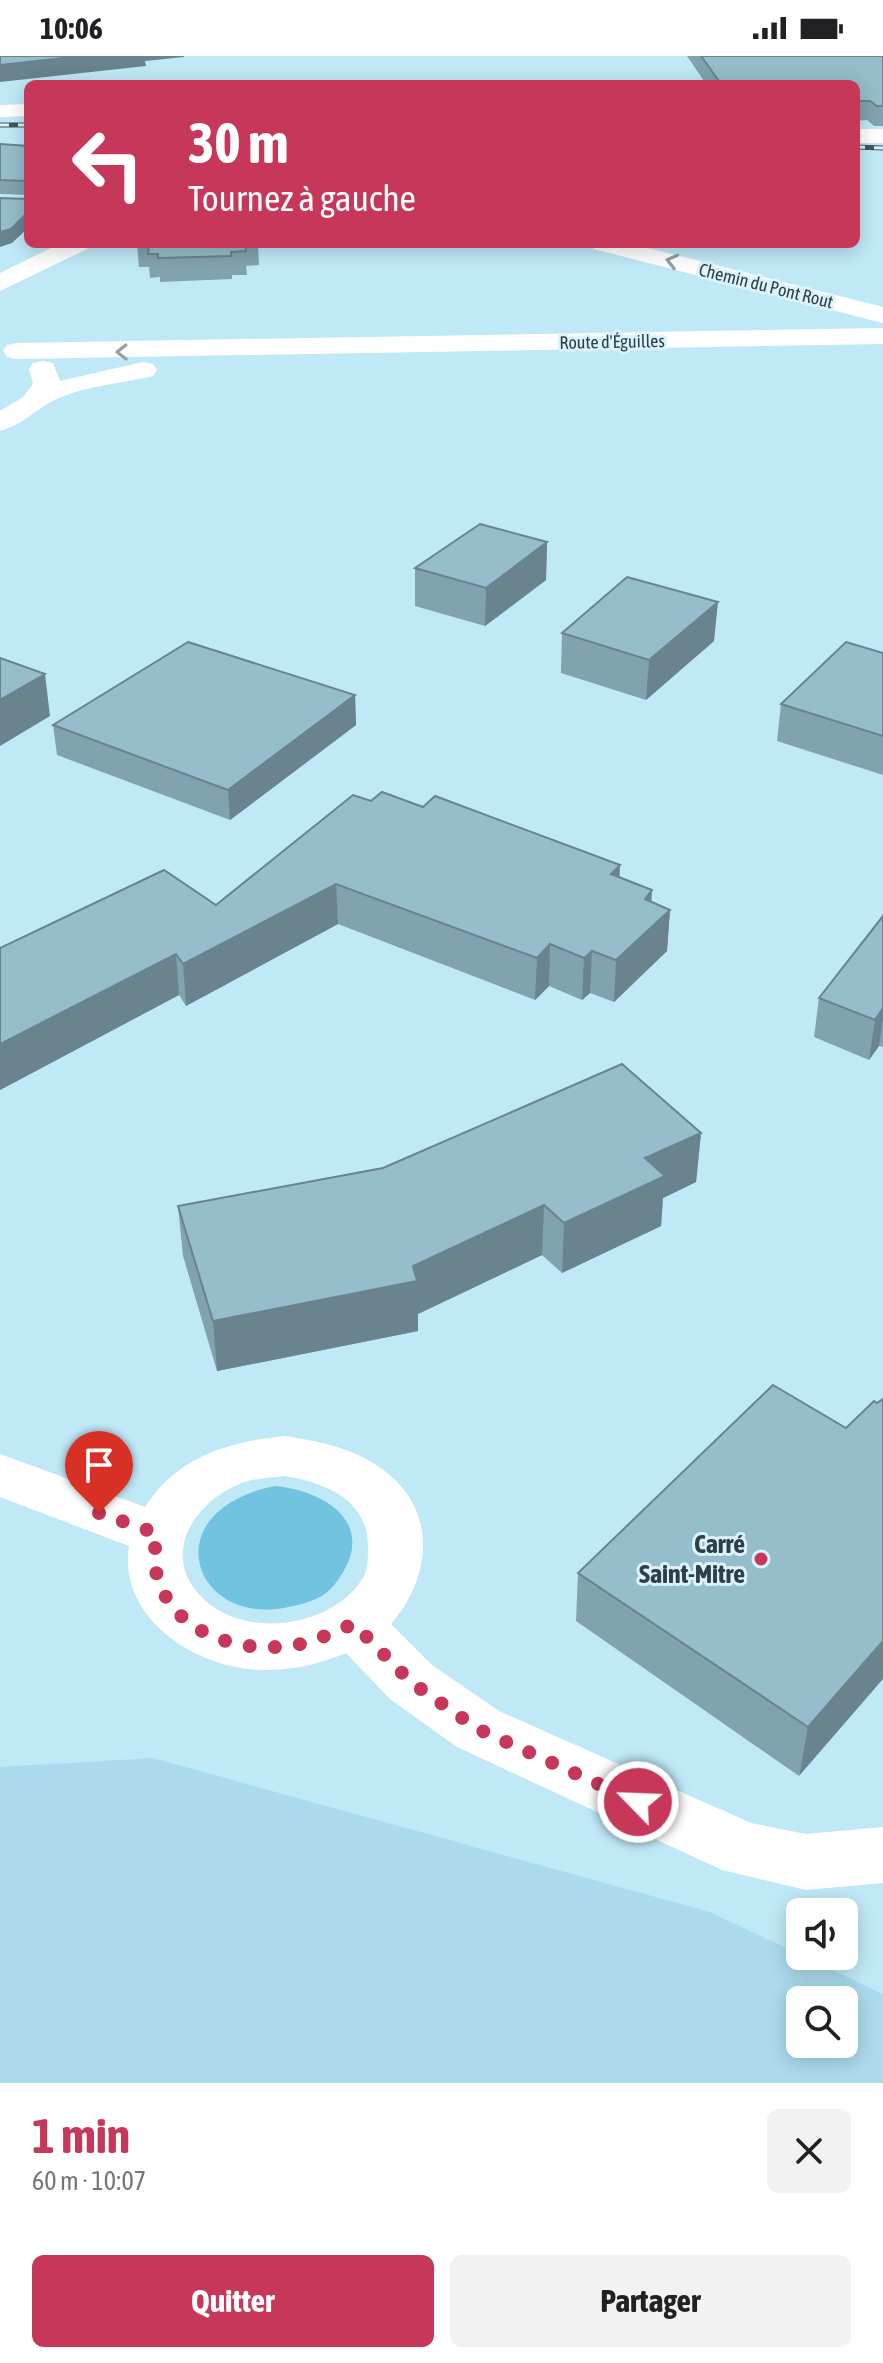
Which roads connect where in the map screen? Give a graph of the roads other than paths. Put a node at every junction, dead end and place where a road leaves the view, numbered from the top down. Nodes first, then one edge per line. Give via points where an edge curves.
1 (0, 102) edge
2 (24, 102) edge
3 (24, 110) edge
4 (0, 111) edge
5 (860, 136) edge
6 (883, 136) edge
7 (70, 248) edge
8 (619, 248) edge
9 (0, 283) edge
10 (883, 315) edge
11 (883, 336) edge
12 (8, 348) edge
13 (340, 348) junction
14 (41, 397) junction
15 (0, 422) edge
16 (0, 1475) edge
17 (156, 1533) junction
18 (354, 1624) junction
19 (883, 1855) edge

1 - 2 street
3 - 4 street
5 - 6 street
7 - 9 street
10 -> 8 street, Chemin du Pont Rout
11 - 13 street, Route d'Éguilles
13 -> 12 street, Route d'Éguilles
12 - 14 street via 35,360 45,371
13 - 14 street, Route d'Éguilles via 166,366 92,380
14 - 15 street, Route d'Éguilles
16 - 17 street
17 - 18 street via 158,1582 172,1607 196,1628 226,1642 297,1645
17 - 18 street via 180,1498 209,1474 245,1461 285,1456 323,1461 345,1471 381,1499 396,1529 396,1560 387,1590
18 - 19 street via 411,1682 478,1729 744,1850 806,1862

